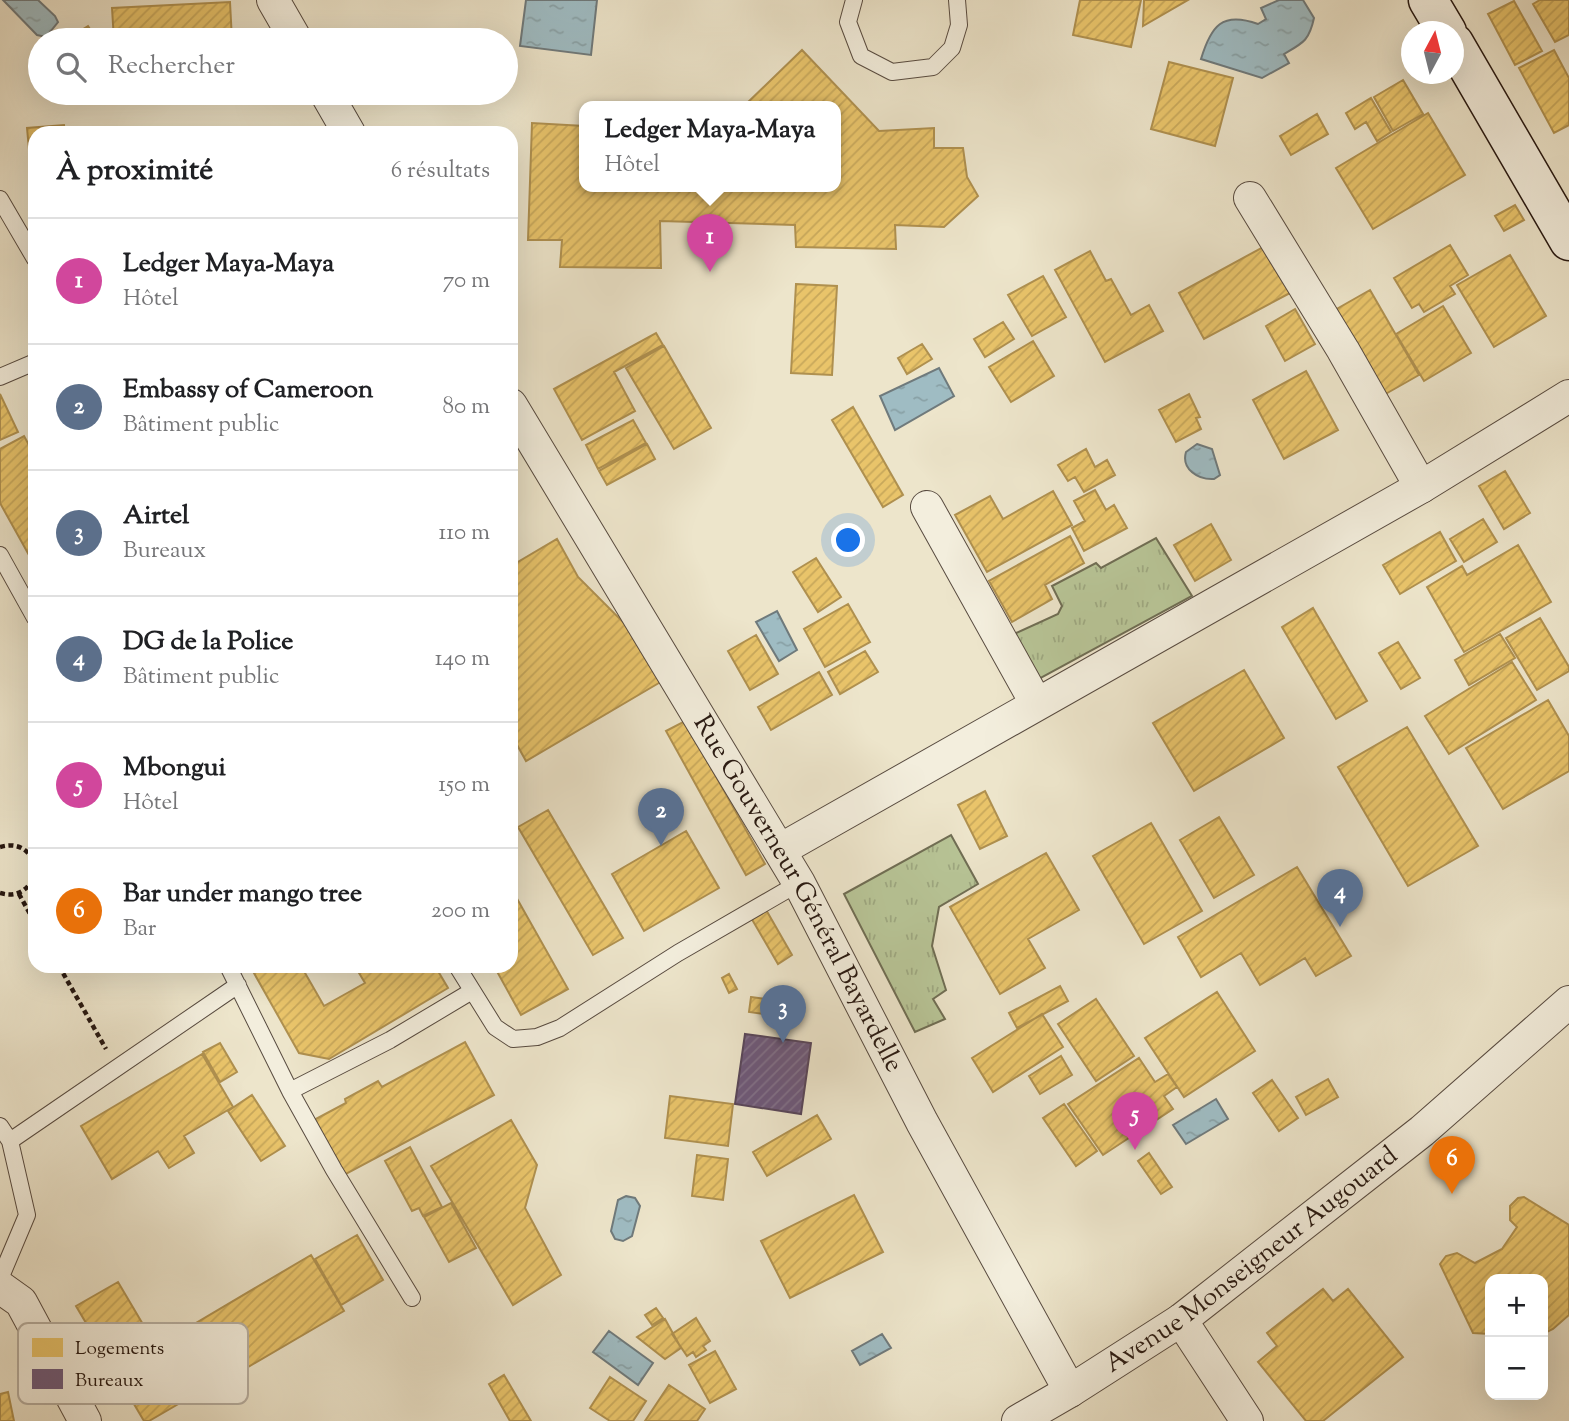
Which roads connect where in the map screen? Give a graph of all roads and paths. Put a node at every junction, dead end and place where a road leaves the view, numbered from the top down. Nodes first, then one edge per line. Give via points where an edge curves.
1 (272, 0) edge
2 (855, 0) edge
3 (957, 0) edge
4 (1428, 0) edge
5 (1440, 21) edge
6 (289, 28) edge
7 (1464, 60) edge
8 (333, 105) edge
9 (345, 126) edge
10 (1250, 198) dead end
11 (0, 199) edge
12 (1569, 240) edge
13 (28, 247) edge
14 (28, 365) edge
15 (0, 377) edge
16 (1569, 396) edge
17 (518, 417) edge
18 (1421, 486) junction
19 (927, 506) dead end
20 (0, 555) edge
21 (28, 605) edge
22 (1036, 703) junction
23 (0, 847) edge
24 (780, 850) junction
25 (28, 852) edge
26 (799, 883) junction
27 (28, 886) edge
28 (0, 893) edge
29 (19, 894) junction
30 (28, 910) edge
31 (63, 973) edge
32 (232, 973) edge
33 (461, 973) edge
34 (238, 985) junction
35 (472, 991) junction
36 (1569, 1002) edge
37 (116, 1068) junction
38 (290, 1091) junction
39 (0, 1126) edge
40 (10, 1141) junction
41 (0, 1279) edge
42 (0, 1287) edge
43 (412, 1298) dead end
44 (1181, 1320) junction
45 (32, 1323) edge
46 (1070, 1391) junction
47 (76, 1404) edge
48 (85, 1421) edge
49 (1018, 1421) edge
50 (1247, 1421) edge

1 - 6 street
2 - 3 lane via 848,22 861,56 892,72 933,67 952,48 959,25
4 - 5 street
7 - 12 street
8 - 9 street
10 - 18 street
11 - 13 lane
14 - 15 lane
16 - 18 street
17 - 24 street, Rue Gouverneur Général Bayardelle
18 - 22 street
19 - 22 street
20 - 21 lane
22 - 24 street
23 - 25 path via 13,845
24 - 26 street, Rue Gouverneur Général Bayardelle
26 - 35 lane via 560,1028 537,1037 513,1040 495,1027
26 - 46 street, Rue Gouverneur Général Bayardelle via 922,1122
27 - 29 path
28 - 29 path
29 - 30 path
31 - 37 path
32 - 34 lane
33 - 35 lane
34 - 37 lane
34 - 38 lane
35 - 38 lane
36 - 44 street, Avenue Monseigneur Augouard via 1422,1131
37 - 40 lane
38 - 43 lane
39 - 40 lane
40 - 41 lane via 27,1215
42 - 45 street via 21,1302
44 - 46 street, Avenue Monseigneur Augouard
44 - 50 street
46 - 49 street, Avenue Monseigneur Augouard
47 - 48 street

